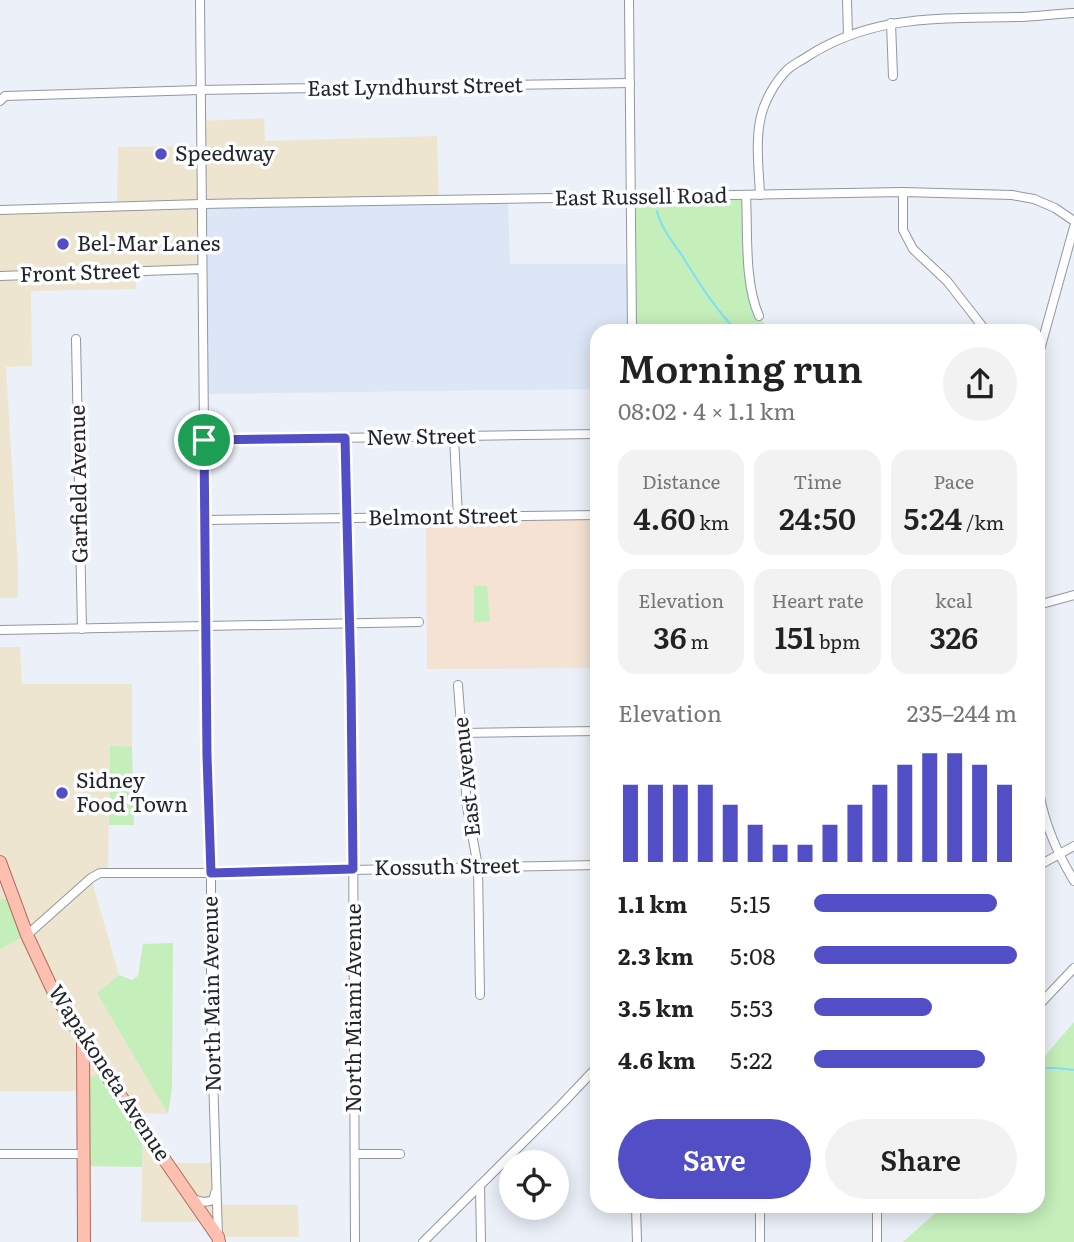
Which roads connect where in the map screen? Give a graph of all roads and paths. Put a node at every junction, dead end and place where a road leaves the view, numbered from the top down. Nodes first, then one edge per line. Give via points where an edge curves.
1 (200, 0) edge
2 (629, 0) edge
3 (847, 0) edge
4 (1074, 13) edge
5 (891, 23) junction
6 (848, 36) junction
7 (893, 76) dead end
8 (630, 83) junction
9 (200, 90) junction
10 (0, 101) edge
11 (903, 192) junction
12 (746, 195) junction
13 (760, 195) junction
14 (632, 196) junction
15 (202, 204) junction
16 (0, 210) edge
17 (1074, 221) edge
18 (1074, 226) edge
19 (202, 269) junction
20 (0, 275) edge
21 (759, 316) dead end
22 (632, 324) edge
23 (981, 324) edge
24 (1045, 332) edge
25 (76, 339) dead end
26 (590, 434) edge
27 (454, 436) junction
28 (345, 438) junction
29 (204, 440) junction
30 (590, 515) edge
31 (458, 517) junction
32 (347, 518) junction
33 (204, 520) junction
34 (1074, 595) edge
35 (1045, 603) edge
36 (419, 622) dead end
37 (350, 623) junction
38 (206, 626) junction
39 (82, 629) junction
40 (0, 630) edge
41 (458, 685) dead end
42 (590, 731) edge
43 (461, 733) junction
44 (1045, 817) edge
45 (1074, 846) edge
46 (1058, 855) junction
47 (0, 862) edge
48 (1045, 862) edge
49 (590, 865) edge
50 (478, 867) junction
51 (353, 869) junction
52 (211, 873) junction
53 (1074, 881) edge
54 (27, 935) junction
55 (1074, 968) edge
56 (480, 995) dead end
57 (1045, 999) edge
58 (83, 1039) junction
59 (590, 1074) edge
60 (115, 1088) junction
61 (83, 1091) junction
62 (0, 1154) edge
63 (83, 1154) junction
64 (355, 1154) junction
65 (400, 1154) dead end
66 (480, 1185) junction
67 (216, 1190) junction
68 (191, 1198) junction
69 (636, 1213) edge
70 (760, 1213) edge
71 (877, 1213) edge
72 (218, 1240) edge
73 (84, 1242) edge
74 (355, 1242) edge
75 (423, 1242) edge
76 (481, 1242) edge
77 (637, 1242) edge
78 (760, 1242) edge
79 (877, 1242) edge

1 - 9 street, North Main Avenue
2 - 8 street
3 - 6 street
4 - 5 street
5 - 6 street
5 - 7 street
6 - 13 street via 823,46 788,70 768,96 758,137
8 - 9 street, East Lyndhurst Street
8 - 14 street
9 - 10 street, East Lyndhurst Street via 5,96
9 - 15 street, North Main Avenue
11 - 13 street, East Russell Road
11 - 17 street, East Russell Road via 1012,195 1034,199
11 - 23 street via 903,230 913,249 947,281
12 - 13 street, East Russell Road
12 - 14 street, East Russell Road
12 - 21 street via 750,282
14 - 15 street, East Russell Road
14 - 22 street
15 - 16 street, East Russell Road
15 - 19 street, North Main Avenue
18 - 24 street
19 - 20 street, Front Street
19 - 29 street, North Main Avenue
25 - 39 street, Garfield Avenue
26 - 27 street, New Street
27 - 28 street, New Street
27 - 31 street
28 - 29 street, New Street
28 - 32 street, North Miami Avenue
29 - 33 street, North Main Avenue
30 - 31 street, Belmont Street
31 - 32 street, Belmont Street
32 - 33 street, Belmont Street
32 - 37 street, North Miami Avenue
33 - 38 street, North Main Avenue
34 - 35 street
36 - 37 street
37 - 38 street
37 - 51 street, North Miami Avenue
38 - 39 street
38 - 52 street, North Main Avenue
39 - 40 street
41 - 43 street, East Avenue
42 - 43 street
43 - 50 street, East Avenue
44 - 46 street
45 - 46 street
46 - 48 street
46 - 53 street
47 - 54 main road, Wapakoneta Avenue
49 - 50 street, Kossuth Street
50 - 51 street, Kossuth Street
50 - 56 street, East Avenue
51 - 52 street, Kossuth Street
51 - 64 street, North Miami Avenue
52 - 54 street, Kossuth Street via 100,873
52 - 67 street, North Main Avenue
54 - 58 main road, Wapakoneta Avenue via 55,995
55 - 57 street
58 - 60 main road, Wapakoneta Avenue
58 - 61 main road
59 - 66 street
60 - 61 main road via 97,1075
60 - 68 main road, Wapakoneta Avenue
61 - 63 main road
62 - 63 street
63 - 73 main road
64 - 65 street
64 - 74 street, North Miami Avenue
66 - 75 street
66 - 76 street
67 - 68 street via 213,1200 207,1202
67 - 72 street, North Main Avenue
68 - 72 main road, Wapakoneta Avenue
69 - 77 street
70 - 78 street
71 - 79 street

